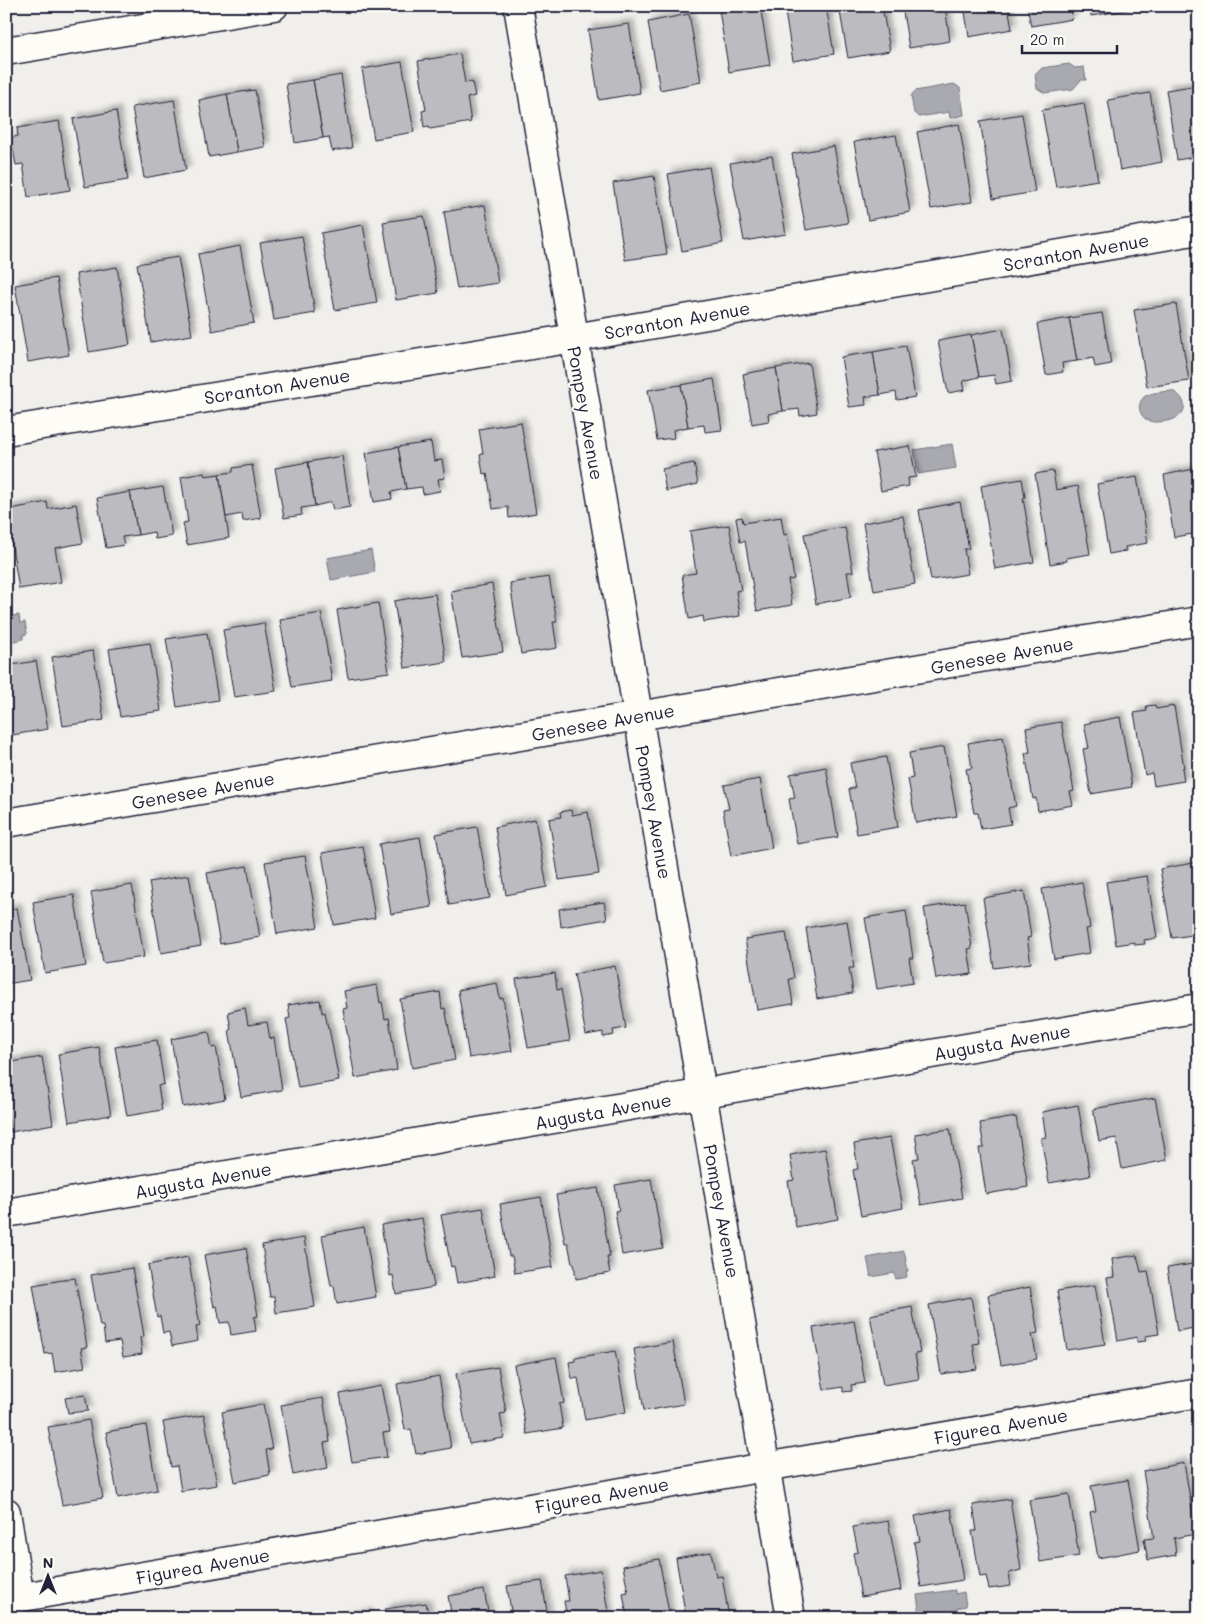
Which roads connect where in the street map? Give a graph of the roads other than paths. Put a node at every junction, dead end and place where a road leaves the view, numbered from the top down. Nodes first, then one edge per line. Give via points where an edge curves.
1 (274, 6) edge
2 (518, 6) edge
3 (6, 51) edge
4 (1199, 230) edge
5 (574, 338) junction
6 (6, 431) edge
7 (1199, 621) edge
8 (638, 716) junction
9 (6, 823) edge
10 (1199, 1008) edge
11 (702, 1094) junction
12 (6, 1213) edge
13 (1199, 1392) edge
14 (765, 1467) junction
15 (6, 1512) edge
16 (13, 1599) edge
17 (791, 1618) edge

1 - 3 street
2 - 5 street, Pompey Avenue
4 - 5 street, Scranton Avenue
5 - 6 street, Scranton Avenue
5 - 8 street, Pompey Avenue
7 - 8 street, Genesee Avenue
8 - 9 street, Genesee Avenue
8 - 11 street, Pompey Avenue
10 - 11 street, Augusta Avenue
11 - 12 street, Augusta Avenue
11 - 14 street, Pompey Avenue
13 - 14 street, Figurea Avenue
14 - 16 street, Figurea Avenue
14 - 17 street, Pompey Avenue
15 - 16 street

